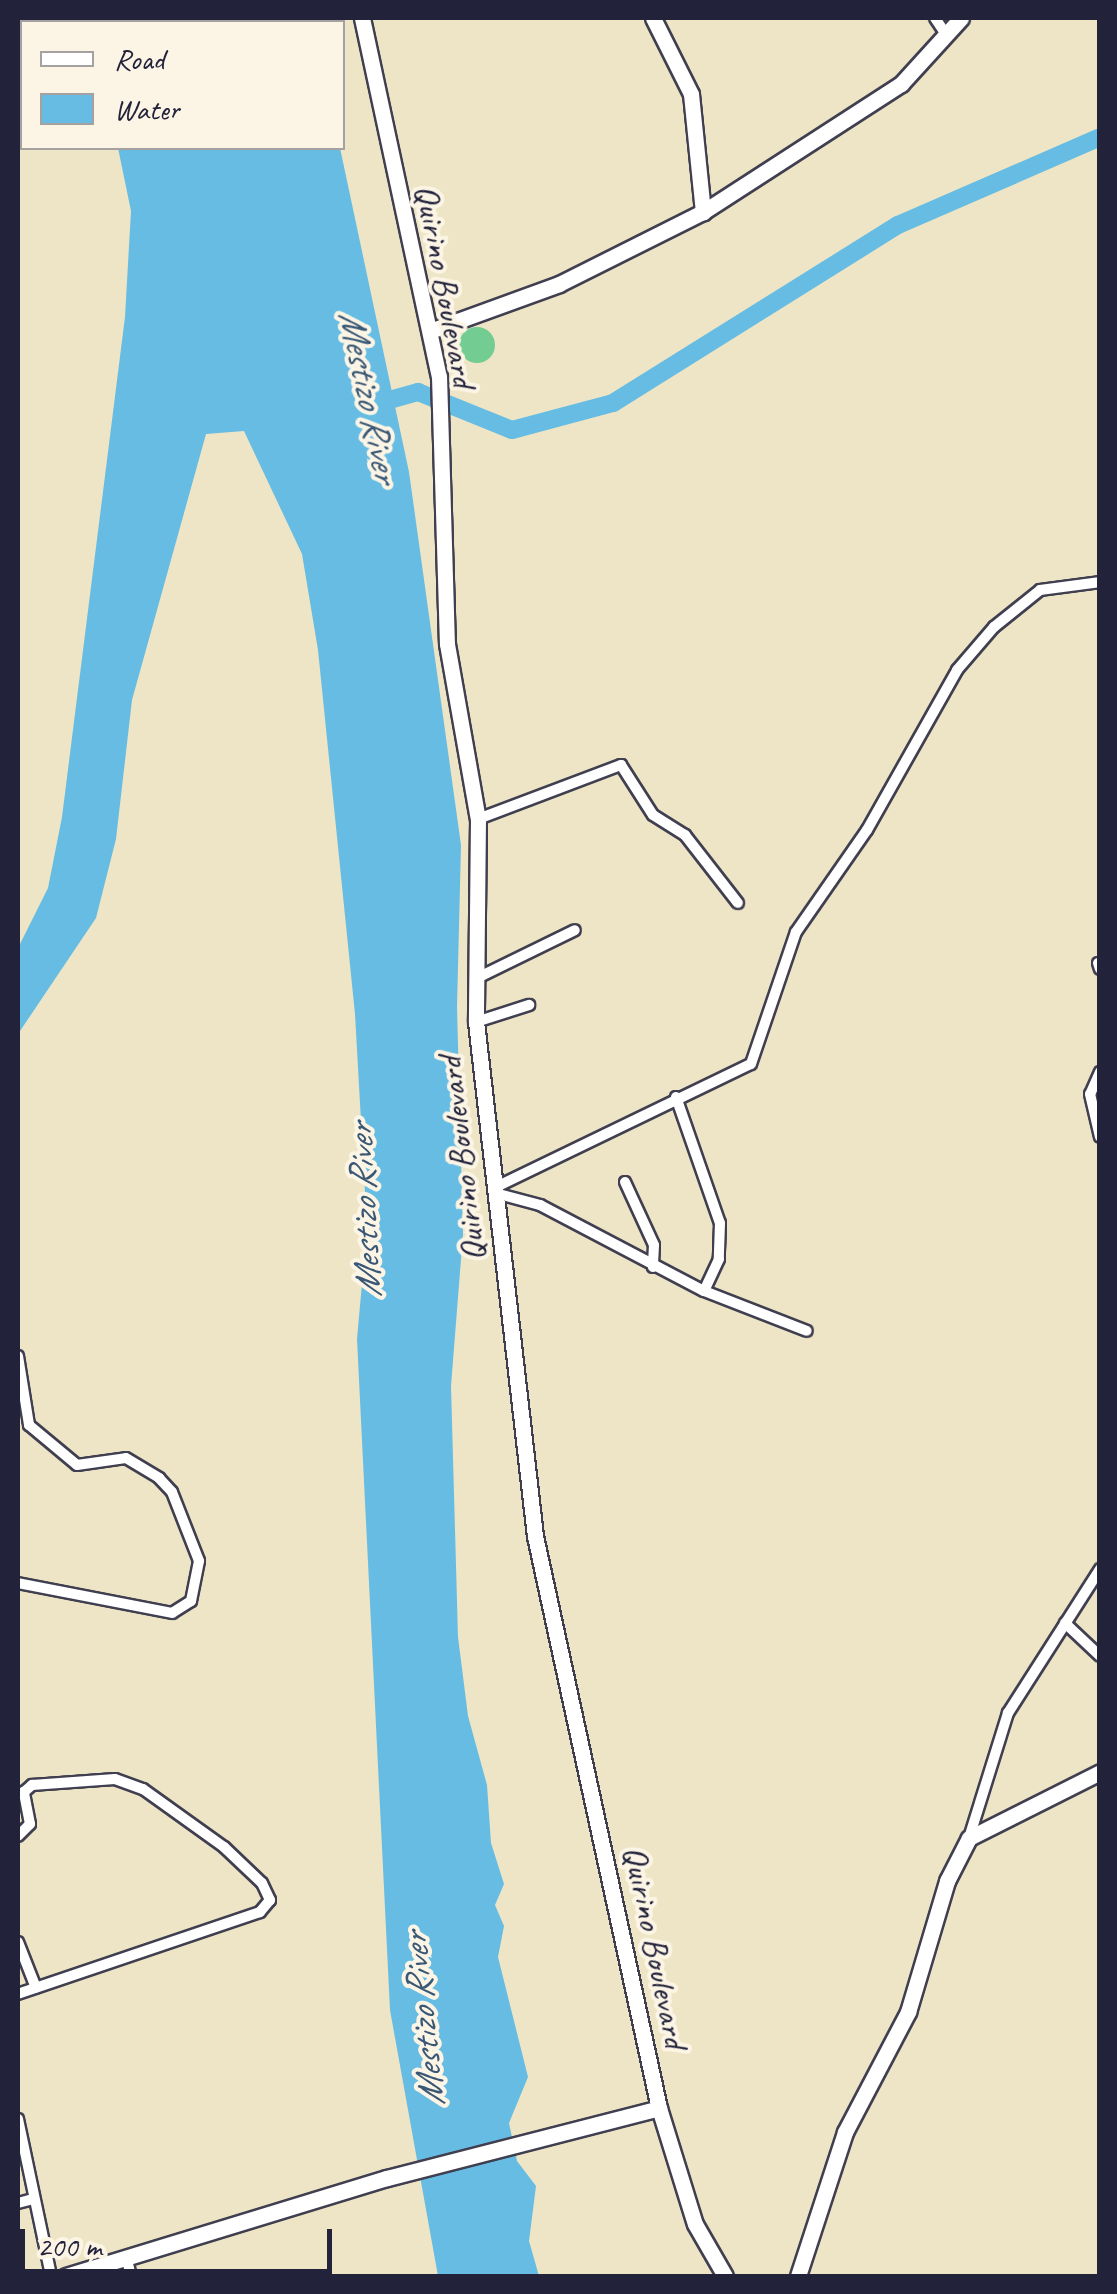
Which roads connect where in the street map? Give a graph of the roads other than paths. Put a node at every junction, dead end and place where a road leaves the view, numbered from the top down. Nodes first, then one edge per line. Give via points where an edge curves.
1 (362, 18) edge
2 (653, 18) edge
3 (935, 18) edge
4 (961, 18) edge
5 (947, 36) junction
6 (702, 212) junction
7 (430, 331) junction
8 (1100, 582) edge
9 (478, 819) junction
10 (738, 903) dead end
11 (575, 930) dead end
12 (476, 980) junction
13 (529, 1005) dead end
14 (476, 1022) junction
15 (1100, 1072) edge
16 (676, 1097) junction
17 (1100, 1137) edge
18 (625, 1182) dead end
19 (495, 1191) junction
20 (653, 1267) junction
21 (704, 1291) junction
22 (807, 1330) dead end
23 (18, 1356) edge
24 (1100, 1569) edge
25 (18, 1583) edge
26 (1065, 1623) junction
27 (1100, 1656) edge
28 (1100, 1772) edge
29 (18, 1836) edge
30 (969, 1838) junction
31 (18, 1942) edge
32 (36, 1988) junction
33 (18, 1994) edge
34 (659, 2108) junction
35 (18, 2123) edge
36 (33, 2199) junction
37 (18, 2203) edge
38 (129, 2268) edge
39 (51, 2276) edge
40 (66, 2276) edge
41 (725, 2276) edge
42 (798, 2276) edge

1 - 7 street, Quirino Boulevard
2 - 6 street via 691,94
3 - 5 street
4 - 5 street
5 - 6 street via 876,103
6 - 7 street via 568,280
7 - 9 street, Quirino Boulevard via 439,376 447,644
8 - 16 street via 1040,590 976,645 867,830 796,932 751,1064
9 - 10 street via 621,766 653,815 685,835
9 - 12 street, Quirino Boulevard
11 - 12 street
12 - 14 street, Quirino Boulevard
13 - 14 street
14 - 19 street, Quirino Boulevard
15 - 17 street via 1090,1094
16 - 19 street
16 - 21 street via 720,1223 719,1259
18 - 20 street via 654,1245
19 - 20 street via 540,1205
19 - 34 street, Quirino Boulevard via 536,1536
20 - 21 street
21 - 22 street
23 - 25 street via 29,1425 76,1466 126,1458 159,1478 200,1561 191,1601 172,1613
24 - 26 street
26 - 27 street
26 - 30 street via 1008,1712
28 - 30 street
29 - 32 street via 30,1824 24,1792 32,1785 115,1778 143,1788 224,1846 270,1900 260,1912
30 - 42 street via 947,1882 908,2012 845,2132
31 - 32 street
32 - 33 street
34 - 38 street via 388,2178
34 - 41 street, Quirino Boulevard via 695,2224
35 - 36 street
36 - 37 street
36 - 39 street
38 - 40 street

